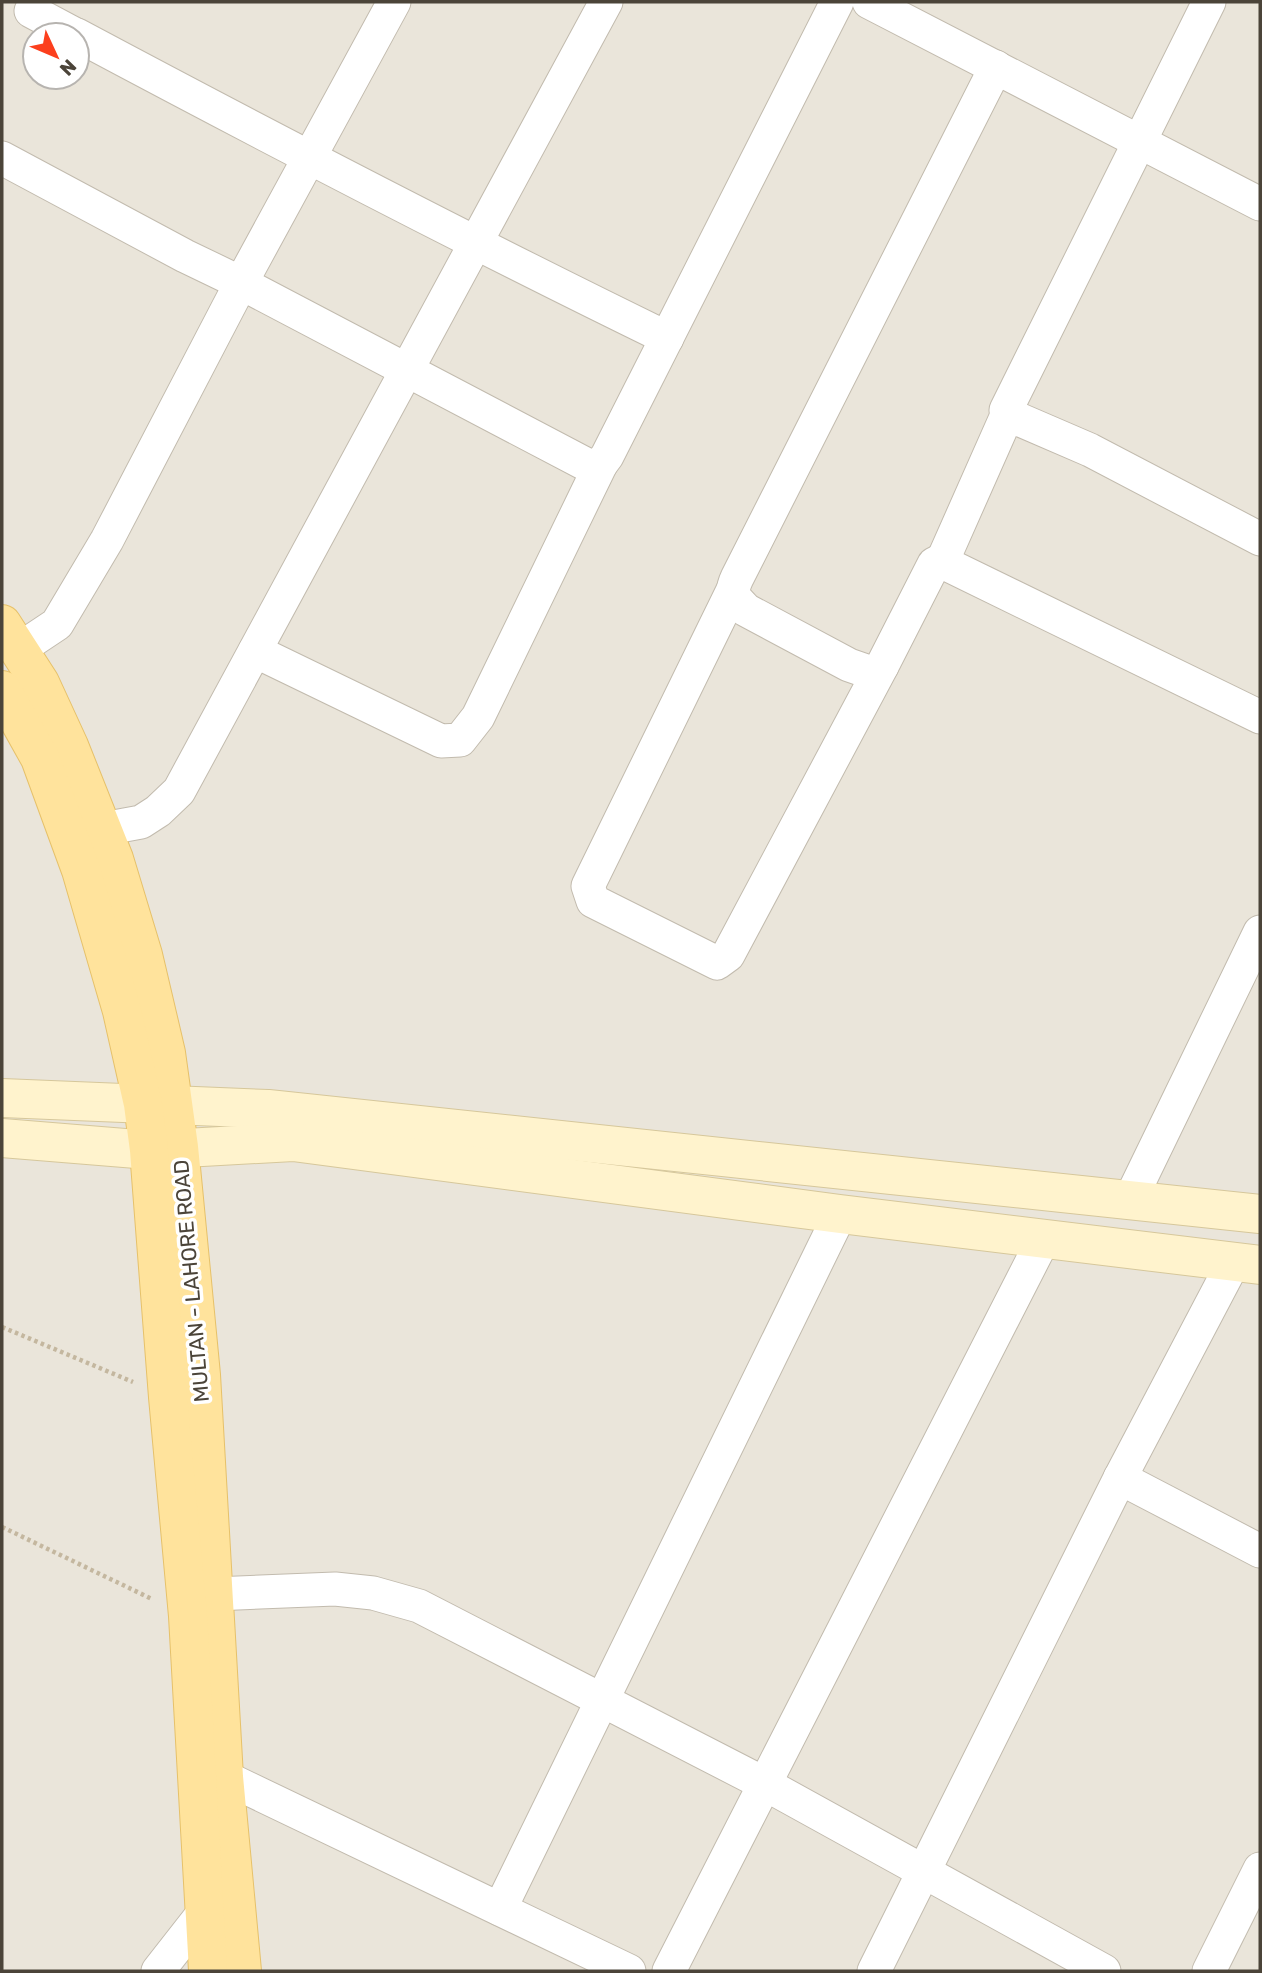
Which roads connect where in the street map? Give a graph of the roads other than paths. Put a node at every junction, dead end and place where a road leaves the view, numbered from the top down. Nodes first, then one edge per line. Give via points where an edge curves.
1 (394, 2) edge
2 (606, 2) edge
3 (837, 2) edge
4 (869, 2) edge
5 (1209, 2) edge
6 (31, 11) dead end
7 (50, 21) edge
8 (91, 42) edge
9 (996, 67) junction
10 (1141, 141) junction
11 (2, 158) edge
12 (308, 158) junction
13 (1260, 204) edge
14 (476, 244) junction
15 (241, 283) junction
16 (667, 338) junction
17 (407, 370) junction
18 (1008, 413) junction
19 (601, 464) junction
20 (1260, 539) edge
21 (942, 562) junction
22 (733, 590) junction
23 (10, 637) edge
24 (255, 651) junction
25 (882, 666) junction
26 (4, 706) edge
27 (1260, 717) edge
28 (103, 829) junction
29 (1260, 932) edge
30 (2, 1098) edge
31 (158, 1105) junction
32 (2, 1138) edge
33 (164, 1148) junction
34 (1130, 1200) junction
35 (840, 1214) junction
36 (1260, 1214) edge
37 (1044, 1238) junction
38 (1246, 1264) edge
39 (1120, 1478) junction
40 (1260, 1550) edge
41 (201, 1605) junction
42 (603, 1700) junction
43 (224, 1777) junction
44 (765, 1784) junction
45 (1260, 1869) edge
46 (925, 1872) junction
47 (500, 1909) junction
48 (205, 1911) junction
49 (158, 1971) edge
50 (208, 1971) edge
51 (242, 1971) edge
52 (629, 1971) edge
53 (670, 1971) edge
54 (874, 1971) edge
55 (1104, 1971) edge
56 (1209, 1971) edge

1 - 12 street
2 - 14 street
3 - 16 street
4 - 9 street
5 - 10 street
6 - 7 street
8 - 12 street
9 - 10 street
9 - 22 street
10 - 13 street
10 - 18 street via 1007,404
11 - 15 street
12 - 14 street
12 - 15 street
14 - 16 street
14 - 17 street
15 - 17 street
15 - 23 street via 107,540 57,624
16 - 19 street
17 - 19 street via 585,466
17 - 24 street
18 - 20 street via 1090,450
18 - 21 street
19 - 24 street via 478,717 460,740 441,741
21 - 25 street via 934,564
21 - 27 street
22 - 25 street via 747,610 849,665 872,673
22 - 25 street via 588,886 593,901 717,963 728,955
23 - 28 main road, MULTAN - LAHORE ROAD via 40,683
24 - 28 street via 179,791 141,822
26 - 31 main road, MULTAN - LAHORE ROAD via 40,758 81,870 122,1011
28 - 31 main road, MULTAN - LAHORE ROAD via 144,955 166,1053
29 - 34 street
30 - 31 main road
31 - 33 main road, MULTAN - LAHORE ROAD
31 - 34 main road via 268,1109
32 - 33 main road
33 - 35 main road via 293,1142
33 - 41 main road, MULTAN - LAHORE ROAD via 168,1396
33 - 41 main road, MULTAN - LAHORE ROAD via 201,1375
34 - 36 main road
35 - 37 main road
35 - 42 street
37 - 38 main road
37 - 44 street
38 - 39 street
39 - 40 street
39 - 46 street
41 - 42 street via 335,1589 385,1596 419,1606
41 - 43 main road, MULTAN - LAHORE ROAD
41 - 48 main road, MULTAN - LAHORE ROAD
42 - 44 street
42 - 47 street
43 - 47 street
43 - 51 main road, MULTAN - LAHORE ROAD
44 - 46 street
44 - 53 street
45 - 56 street
46 - 54 street
46 - 55 street
47 - 52 street
48 - 49 street
48 - 50 main road, MULTAN - LAHORE ROAD

